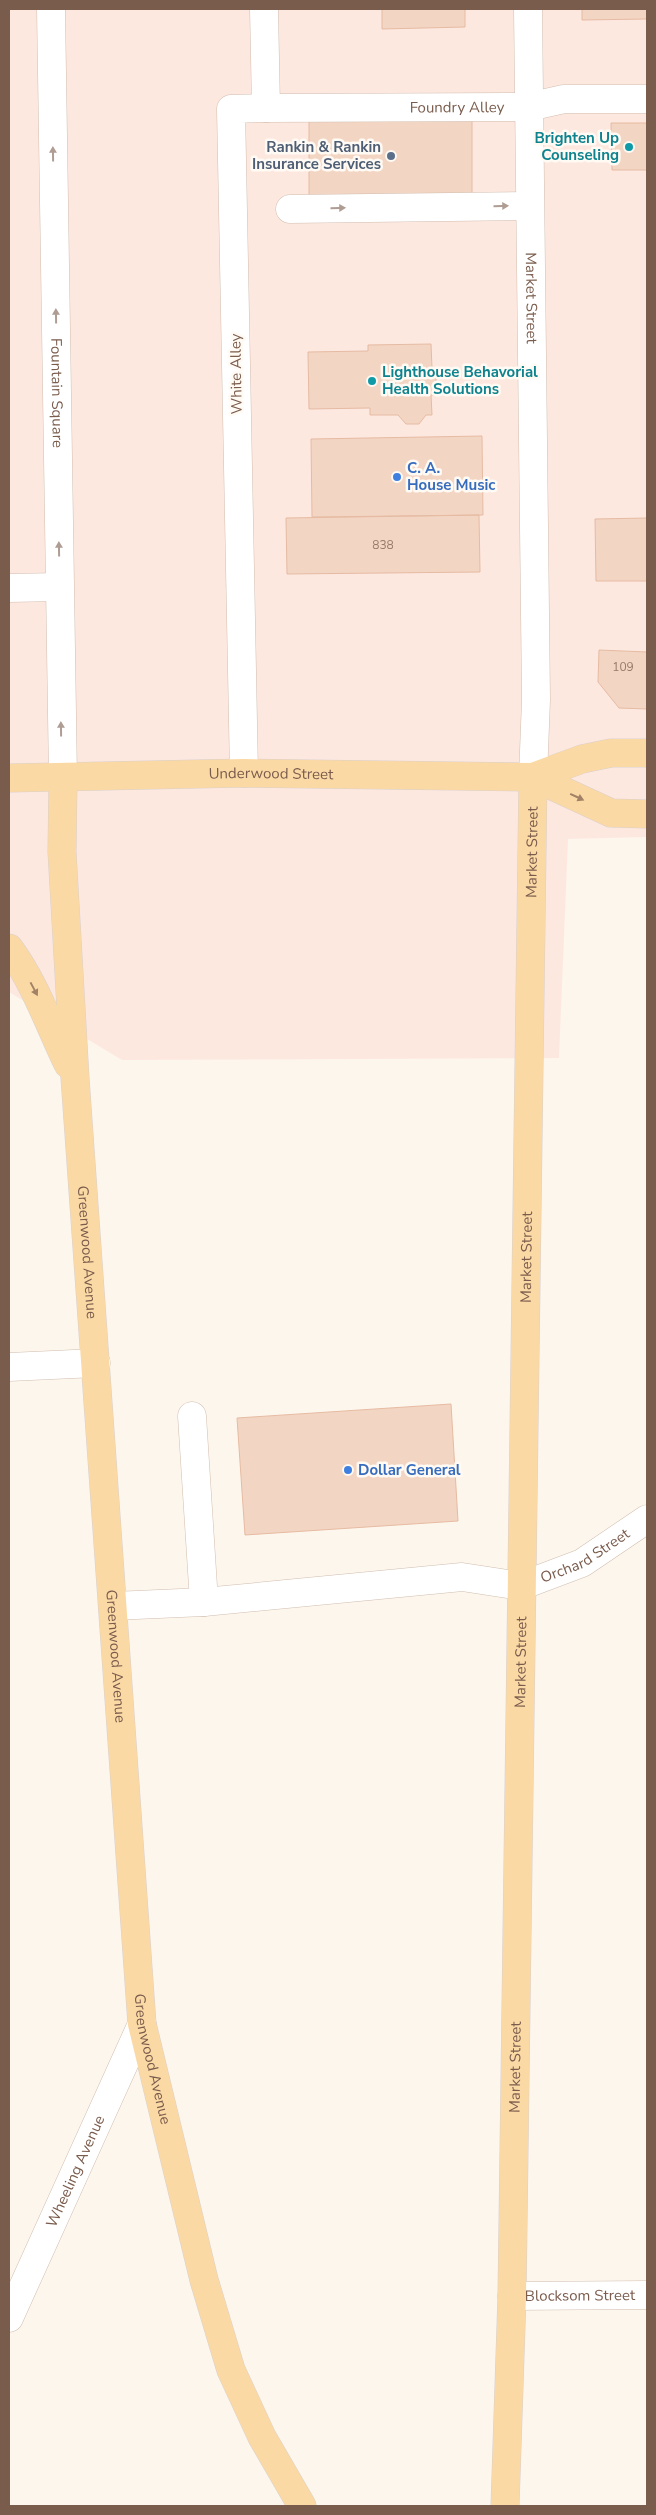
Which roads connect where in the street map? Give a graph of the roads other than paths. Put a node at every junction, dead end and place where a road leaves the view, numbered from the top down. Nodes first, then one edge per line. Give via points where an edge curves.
1 (51, 9) edge
2 (264, 9) edge
3 (528, 9) edge
4 (647, 99) edge
5 (528, 107) junction
6 (266, 108) junction
7 (529, 206) junction
8 (290, 209) dead end
9 (9, 588) edge
10 (59, 588) junction
11 (647, 753) edge
12 (244, 773) junction
13 (533, 776) junction
14 (9, 778) edge
15 (63, 778) junction
16 (647, 814) edge
17 (9, 948) edge
18 (75, 1078) junction
19 (96, 1363) junction
20 (9, 1367) edge
21 (192, 1416) dead end
22 (647, 1519) edge
23 (521, 1586) junction
24 (204, 1602) junction
25 (114, 1606) junction
26 (142, 2024) junction
27 (647, 2295) edge
28 (512, 2296) junction
29 (9, 2318) edge
30 (302, 2506) edge
31 (505, 2506) edge

10 -> 1 street, Fountain Square
2 - 6 street
3 - 5 street, Market Street
4 - 5 street, Foundry Alley via 564,99
5 - 6 street, Foundry Alley
5 - 7 street, Market Street
6 - 12 street, White Alley via 231,109
8 -> 7 street
7 - 13 street, Market Street via 536,700
9 - 10 street
15 -> 10 street, Fountain Square
11 - 13 main road, Underwood Street via 611,753
12 - 13 main road, Underwood Street
12 - 15 main road, Underwood Street
13 -> 16 main road, Underwood Street via 611,813
13 - 23 main road, Market Street
14 - 15 main road, Underwood Street
15 - 18 main road, Greenwood Avenue via 62,852
17 -> 18 main road via 47,1013
18 - 19 main road, Greenwood Avenue
19 - 20 street
19 - 25 main road, Greenwood Avenue
21 - 24 street
22 - 23 street, Orchard Street via 582,1563
23 - 24 street via 462,1577
23 - 28 main road, Market Street
24 - 25 street
25 - 26 main road, Greenwood Avenue
26 - 29 street, Wheeling Avenue
26 - 30 main road, Greenwood Avenue via 204,2280 231,2370 262,2437
27 - 28 street, Blocksom Street
28 - 31 main road, Market Street

